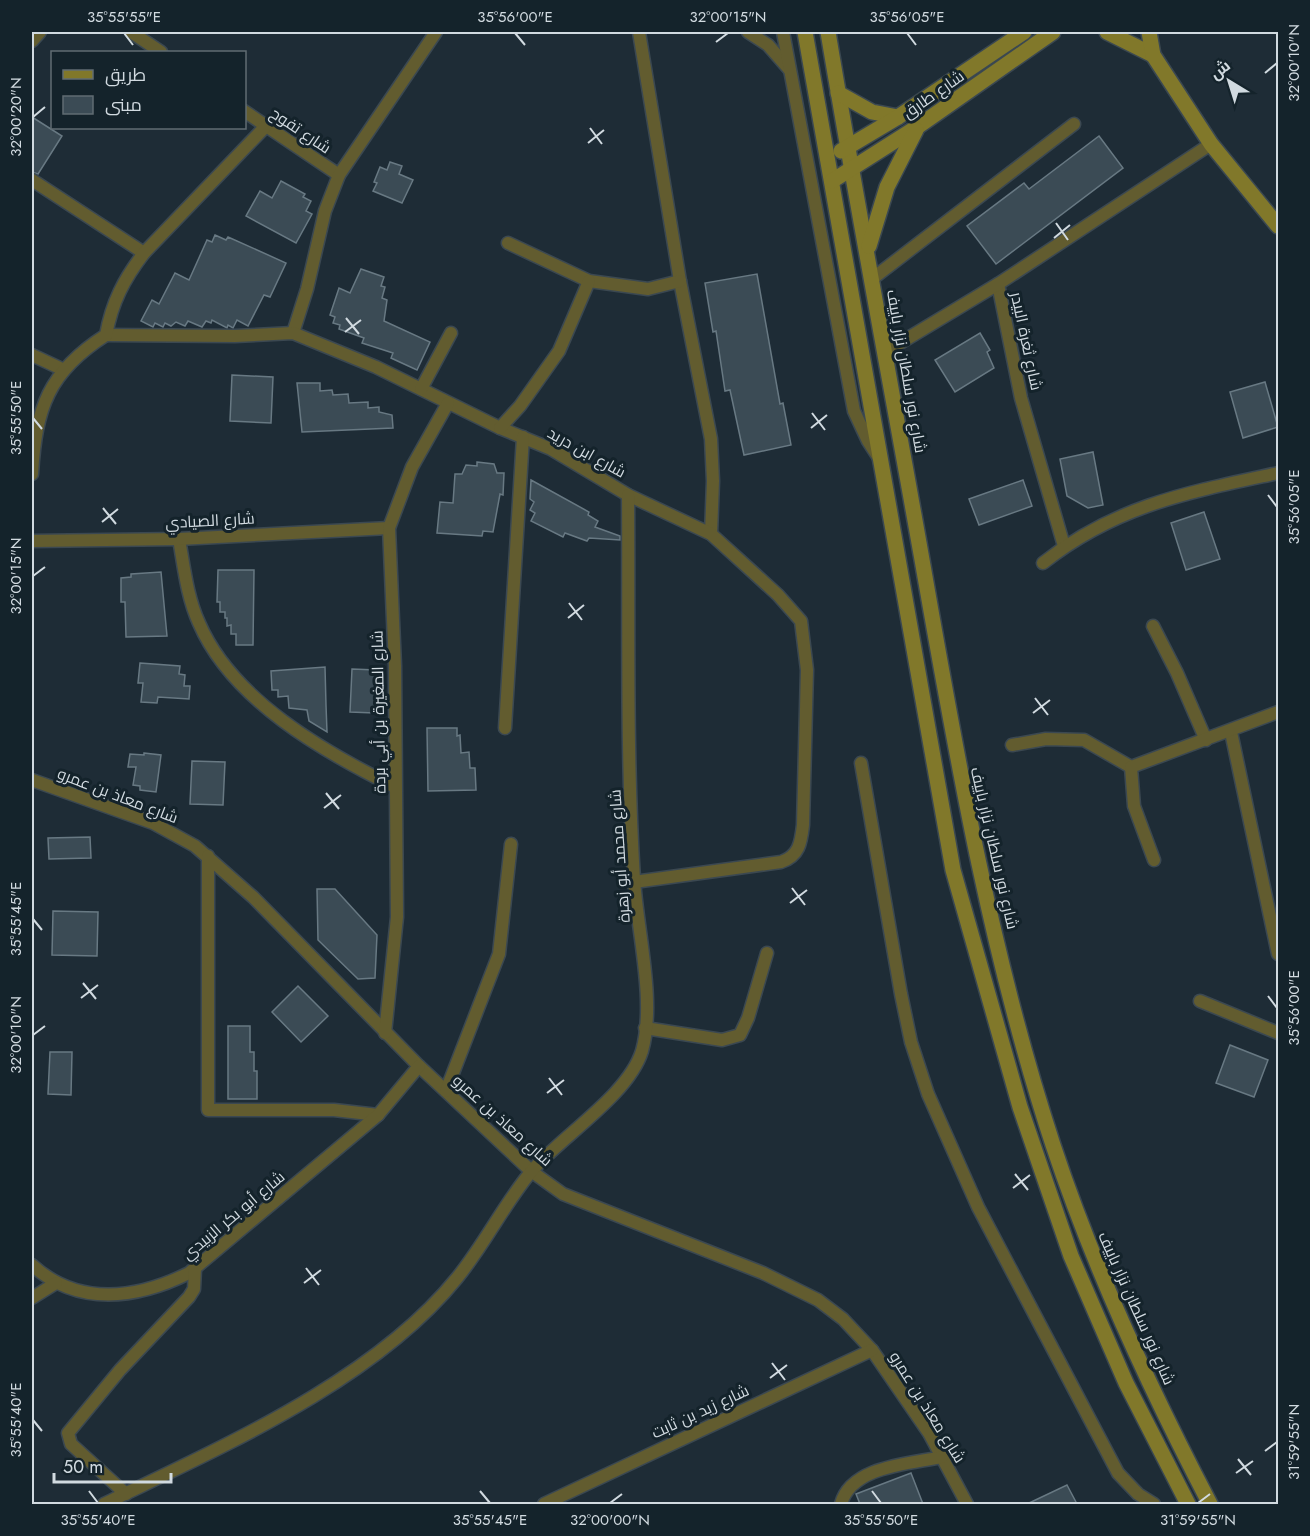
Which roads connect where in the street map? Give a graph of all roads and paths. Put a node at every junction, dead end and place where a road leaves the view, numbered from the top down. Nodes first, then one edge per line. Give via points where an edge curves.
1 (40, 32) edge
2 (131, 32) edge
3 (436, 32) edge
4 (639, 32) edge
5 (748, 32) edge
6 (783, 32) edge
7 (805, 32) edge
8 (828, 32) edge
9 (1024, 32) edge
10 (1053, 32) edge
11 (1107, 32) edge
12 (1149, 32) edge
13 (32, 41) edge
14 (160, 51) edge
15 (1154, 55) junction
16 (790, 70) junction
17 (838, 93) junction
18 (246, 112) edge
19 (898, 117) junction
20 (1074, 124) dead end
21 (266, 126) junction
22 (917, 127) junction
23 (1211, 144) junction
24 (847, 147) junction
25 (828, 159) junction
26 (852, 169) junction
27 (339, 176) junction
28 (32, 180) edge
29 (832, 181) junction
30 (1278, 226) edge
31 (508, 243) dead end
32 (867, 252) junction
33 (144, 253) junction
34 (872, 279) junction
35 (589, 281) junction
36 (680, 281) junction
37 (998, 284) junction
38 (293, 333) junction
39 (451, 333) dead end
40 (106, 335) junction
41 (885, 352) junction
42 (32, 355) edge
43 (64, 370) junction
44 (421, 389) junction
45 (448, 404) junction
46 (500, 428) junction
47 (523, 437) junction
48 (880, 460) junction
49 (1278, 473) edge
50 (32, 474) edge
51 (628, 495) junction
52 (389, 528) junction
53 (711, 534) junction
54 (179, 539) junction
55 (32, 540) edge
56 (1064, 546) junction
57 (1043, 562) dead end
58 (1153, 626) dead end
59 (1278, 712) edge
60 (505, 728) dead end
61 (1231, 732) junction
62 (1206, 740) junction
63 (1012, 745) dead end
64 (861, 763) dead end
65 (1131, 767) junction
66 (32, 780) edge
67 (395, 787) junction
68 (511, 844) dead end
69 (208, 856) junction
70 (1154, 860) dead end
71 (634, 882) junction
72 (767, 953) dead end
73 (1278, 954) edge
74 (1200, 1001) dead end
75 (645, 1028) junction
76 (385, 1033) junction
77 (1278, 1033) edge
78 (419, 1066) junction
79 (446, 1091) junction
80 (378, 1115) junction
81 (531, 1171) junction
82 (32, 1265) edge
83 (195, 1269) junction
84 (56, 1283) junction
85 (32, 1298) edge
86 (872, 1350) junction
87 (942, 1457) junction
88 (126, 1494) junction
89 (104, 1504) edge
90 (544, 1504) edge
91 (841, 1504) edge
92 (967, 1504) edge
93 (1154, 1504) edge
94 (1188, 1504) edge
95 (1210, 1504) edge

1 - 13 street
2 - 14 street
3 - 27 street
4 - 36 street
5 - 16 street via 768,45
6 - 16 street
7 - 25 main road
8 - 17 main road, شارع نور سلطان نزار باييف
9 - 19 main road, شارع طارق
10 - 22 main road, شارع طارق
11 - 15 main road
12 - 15 main road
15 - 23 main road
16 - 48 street via 854,411
17 - 19 main road via 872,112
17 - 24 main road, شارع نور سلطان نزار باييف
18 - 21 street, شارع تفوح
19 - 24 main road, شارع طارق
20 - 34 street
21 - 27 street, شارع تفوح
21 - 33 street
22 - 26 main road, شارع طارق
22 - 32 main road via 887,187
23 - 30 main road
23 - 37 street, شارع ثغرة البيدر
24 - 25 main road, شارع طارق
24 - 26 main road, شارع نور سلطان نزار باييف
25 - 29 main road
26 - 29 main road, شارع طارق
26 - 32 main road, شارع نور سلطان نزار باييف
27 - 38 street via 325,211
28 - 33 street
29 - 48 main road
31 - 35 street
32 - 34 main road, شارع نور سلطان نزار باييف
33 - 40 street via 119,289
34 - 41 main road, شارع نور سلطان نزار باييف
35 - 36 street via 648,289
35 - 46 street via 559,351
36 - 53 street via 711,439
37 - 41 street
37 - 56 street, شارع ثغرة البيدر via 1024,409
38 - 40 street, شارع ابن دريد
38 - 44 street, شارع ابن دريد
39 - 44 street
40 - 43 street
41 - 95 main road, شارع نور سلطان نزار باييف via 966,805 1030,1070 1081,1224 1172,1432
42 - 43 street
43 - 50 street via 37,419
44 - 45 street, شارع ابن دريد
45 - 46 street, شارع ابن دريد
45 - 52 street, شارع المغيرة بن أبي بردة via 412,467
46 - 47 street, شارع ابن دريد
47 - 51 street, شارع ابن دريد via 574,461
47 - 60 street
48 - 94 main road via 942,820 995,1024 1071,1256 1126,1383
49 - 56 street via 1127,512
51 - 53 street, شارع ابن دريد
51 - 71 street, شارع محمد أبو زهرة via 628,748
52 - 54 street, شارع الصيادي
52 - 67 street, شارع المغيرة بن أبي بردة
53 - 71 street, شارع ابن دريد via 801,621 807,670 804,825 799,849 781,862
54 - 55 street, شارع الصيادي
54 - 67 street via 190,599 199,623 232,673 302,735
56 - 57 street
58 - 62 street
59 - 61 street
61 - 62 street
61 - 73 street
62 - 65 street
63 - 65 street via 1046,739 1084,740
64 - 93 street via 901,994 928,1094 978,1207 1118,1473
65 - 70 street via 1134,806
66 - 69 street, شارع معاذ بن عمرو via 170,830
67 - 76 street, شارع المغيرة بن أبي بردة via 397,917
68 - 79 street via 498,954
69 - 76 street, شارع معاذ بن عمرو
69 - 80 street via 208,1110 334,1110
71 - 75 street, شارع محمد أبو زهرة
72 - 75 street via 740,1035 722,1040
74 - 77 street
75 - 81 street, شارع محمد أبو زهرة via 641,1053 631,1073 582,1126
76 - 78 street, شارع معاذ بن عمرو
78 - 79 street, شارع معاذ بن عمرو
78 - 80 street, شارع أبو بكر الزبيدي
79 - 81 street, شارع معاذ بن عمرو
80 - 83 street, شارع أبو بكر الزبيدي
81 - 86 street, شارع معاذ بن عمرو via 563,1194 800,1289 843,1319
81 - 88 street, شارع محمد أبو زهرة via 457,1278 385,1346 318,1393 248,1434
82 - 84 street, شارع أبو بكر الزبيدي
83 - 84 street, شارع أبو بكر الزبيدي via 160,1287 136,1293 75,1291
83 - 88 street via 195,1285 189,1297 120,1370 68,1433 71,1444
84 - 85 street
86 - 87 street, شارع معاذ بن عمرو
86 - 90 street, شارع زيد بن ثابت
87 - 91 street via 868,1474 848,1489
87 - 92 street, شارع معاذ بن عمرو
88 - 89 street, شارع محمد أبو زهرة

